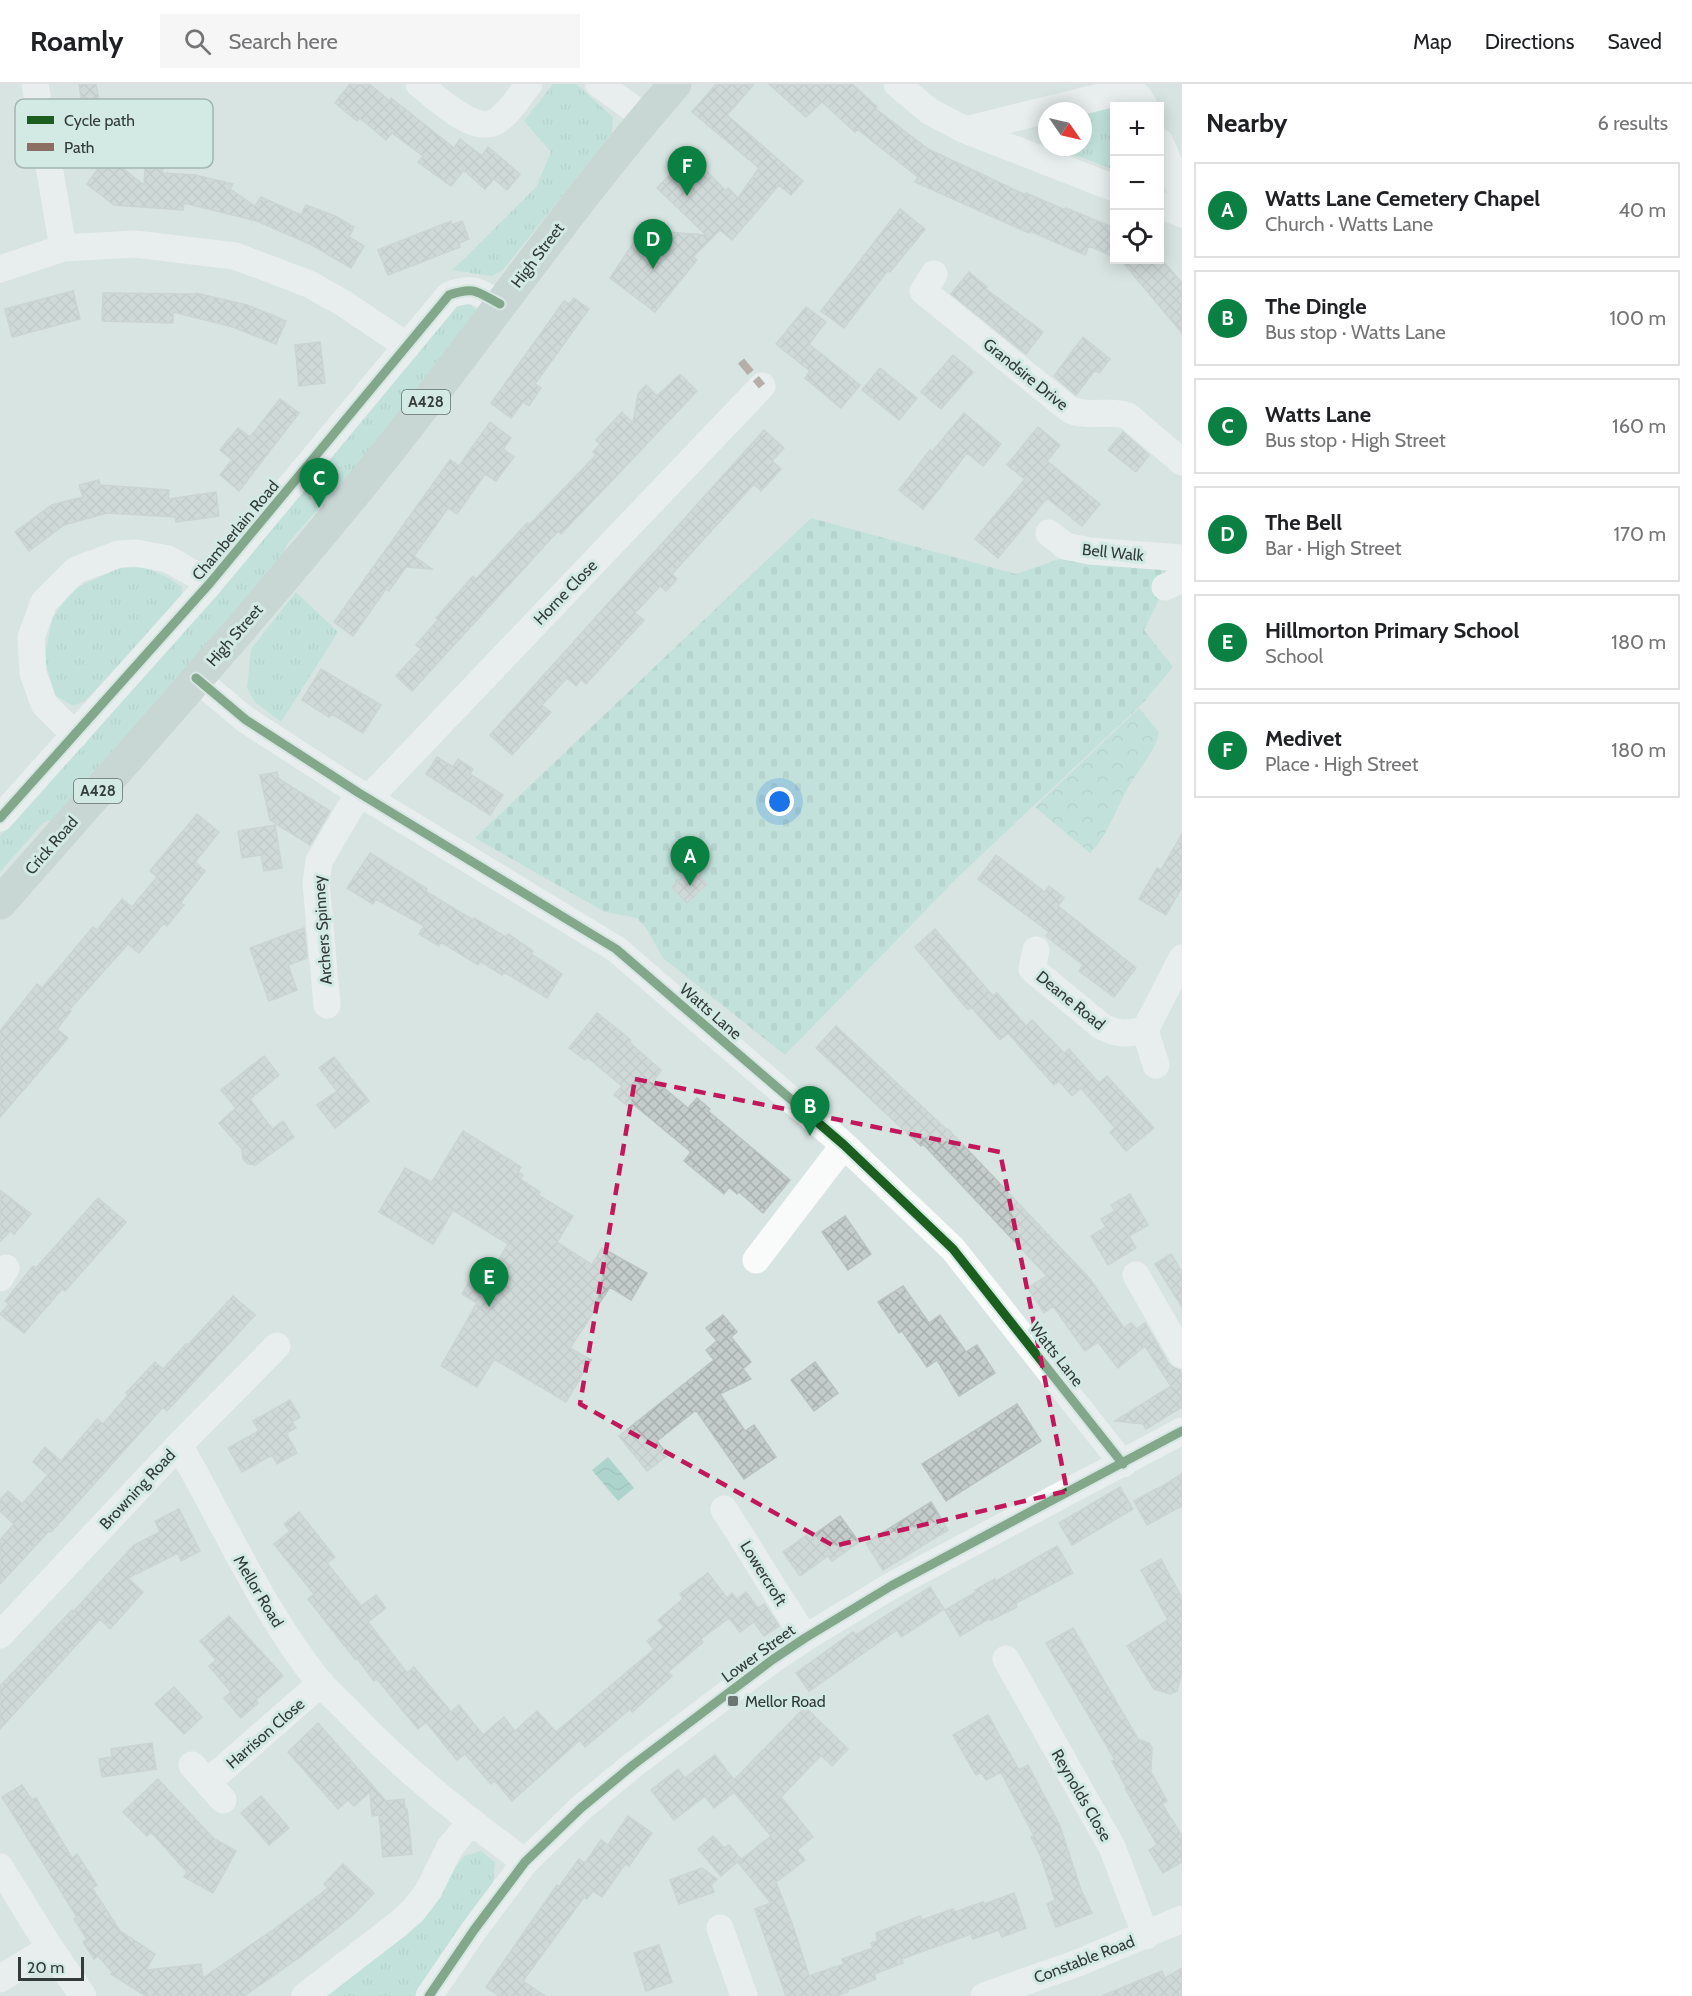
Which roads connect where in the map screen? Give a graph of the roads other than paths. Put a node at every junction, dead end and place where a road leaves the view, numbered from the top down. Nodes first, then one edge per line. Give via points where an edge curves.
1 (35, 84) edge
2 (419, 84) edge
3 (529, 84) edge
4 (599, 84) edge
5 (675, 84) edge
6 (897, 84) edge
7 (38, 99) edge
8 (1142, 102) edge
9 (646, 118) junction
10 (965, 130) junction
11 (1164, 151) edge
12 (49, 168) edge
13 (1110, 186) edge
14 (1182, 194) edge
15 (1164, 207) edge
16 (1182, 214) edge
17 (63, 248) junction
18 (0, 268) edge
19 (934, 274) dead end
20 (500, 304) junction
21 (407, 346) junction
22 (762, 386) dead end
23 (1182, 462) edge
24 (1049, 533) dead end
25 (1182, 558) edge
26 (210, 583) junction
27 (196, 678) junction
28 (75, 735) junction
29 (364, 796) junction
30 (0, 818) edge
31 (0, 903) edge
32 (1182, 958) edge
33 (1028, 965) dead end
34 (327, 1005) dead end
35 (1145, 1030) junction
36 (1156, 1065) dead end
37 (844, 1145) junction
38 (756, 1260) dead end
39 (1136, 1275) dead end
40 (277, 1346) dead end
41 (1182, 1355) edge
42 (1182, 1431) edge
43 (179, 1445) junction
44 (1123, 1464) junction
45 (724, 1509) dead end
46 (0, 1635) edge
47 (805, 1638) junction
48 (1006, 1659) dead end
49 (321, 1683) junction
50 (208, 1782) dead end
51 (471, 1822) junction
52 (525, 1862) junction
53 (0, 1867) edge
54 (1182, 1919) edge
55 (720, 1928) dead end
56 (1146, 1936) junction
57 (50, 1948) junction
58 (0, 1979) edge
59 (83, 1996) edge
60 (305, 1996) edge
61 (429, 1996) edge
62 (744, 1996) edge
63 (984, 1996) edge

1 - 7 street
2 - 3 street via 468,121 480,123 493,123 503,116
4 - 9 street
5 - 9 highway, High Street / A428
6 - 10 street via 928,111
8 - 10 street via 1128,90
9 - 20 highway, High Street / A428
10 - 13 street
11 - 14 street
12 - 17 street
15 - 16 street
17 - 18 street
17 - 21 street via 135,244 236,256 309,284
19 - 23 street, Grandsire Drive via 923,291 1070,410 1082,415 1118,412 1128,416
20 - 21 street, Chamberlain Road via 472,290 449,295
20 - 27 highway, High Street / A428 via 367,478
21 - 26 street, Chamberlain Road
22 - 29 street, Horne Close
24 - 25 street, Bell Walk via 1065,546
26 - 28 street, Chamberlain Road
26 - 28 street via 168,559 136,553 119,554 76,570 59,585 44,602 31,637 33,672 44,704
27 - 29 street, Watts Lane via 246,720
27 - 31 highway, Crick Road / A428
28 - 30 street, Chamberlain Road
29 - 34 street, Archers Spinney via 319,861 316,883
29 - 37 street, Watts Lane via 616,949
32 - 35 street
33 - 35 street, Deane Road via 1113,1033
35 - 36 street
37 - 38 street
37 - 44 street, Watts Lane via 953,1249
39 - 41 street
40 - 43 street, Browning Road
42 - 44 street, Lower Street
43 - 46 street, Browning Road
43 - 49 street, Mellor Road via 273,1616
44 - 47 street, Lower Street via 891,1586
45 - 47 street, Lowercroft
47 - 52 street, Lower Street via 633,1765
48 - 56 street, Reynolds Close via 1112,1847
49 - 50 street, Harrison Close
49 - 51 street, Mellor Road via 391,1754
51 - 52 street, Mellor Road
51 - 60 street via 450,1847 429,1890 413,1911
52 - 61 street, Lower Street
53 - 57 street
54 - 56 street, Constable Road
55 - 62 street
56 - 63 street, Constable Road
57 - 58 street
57 - 59 street

